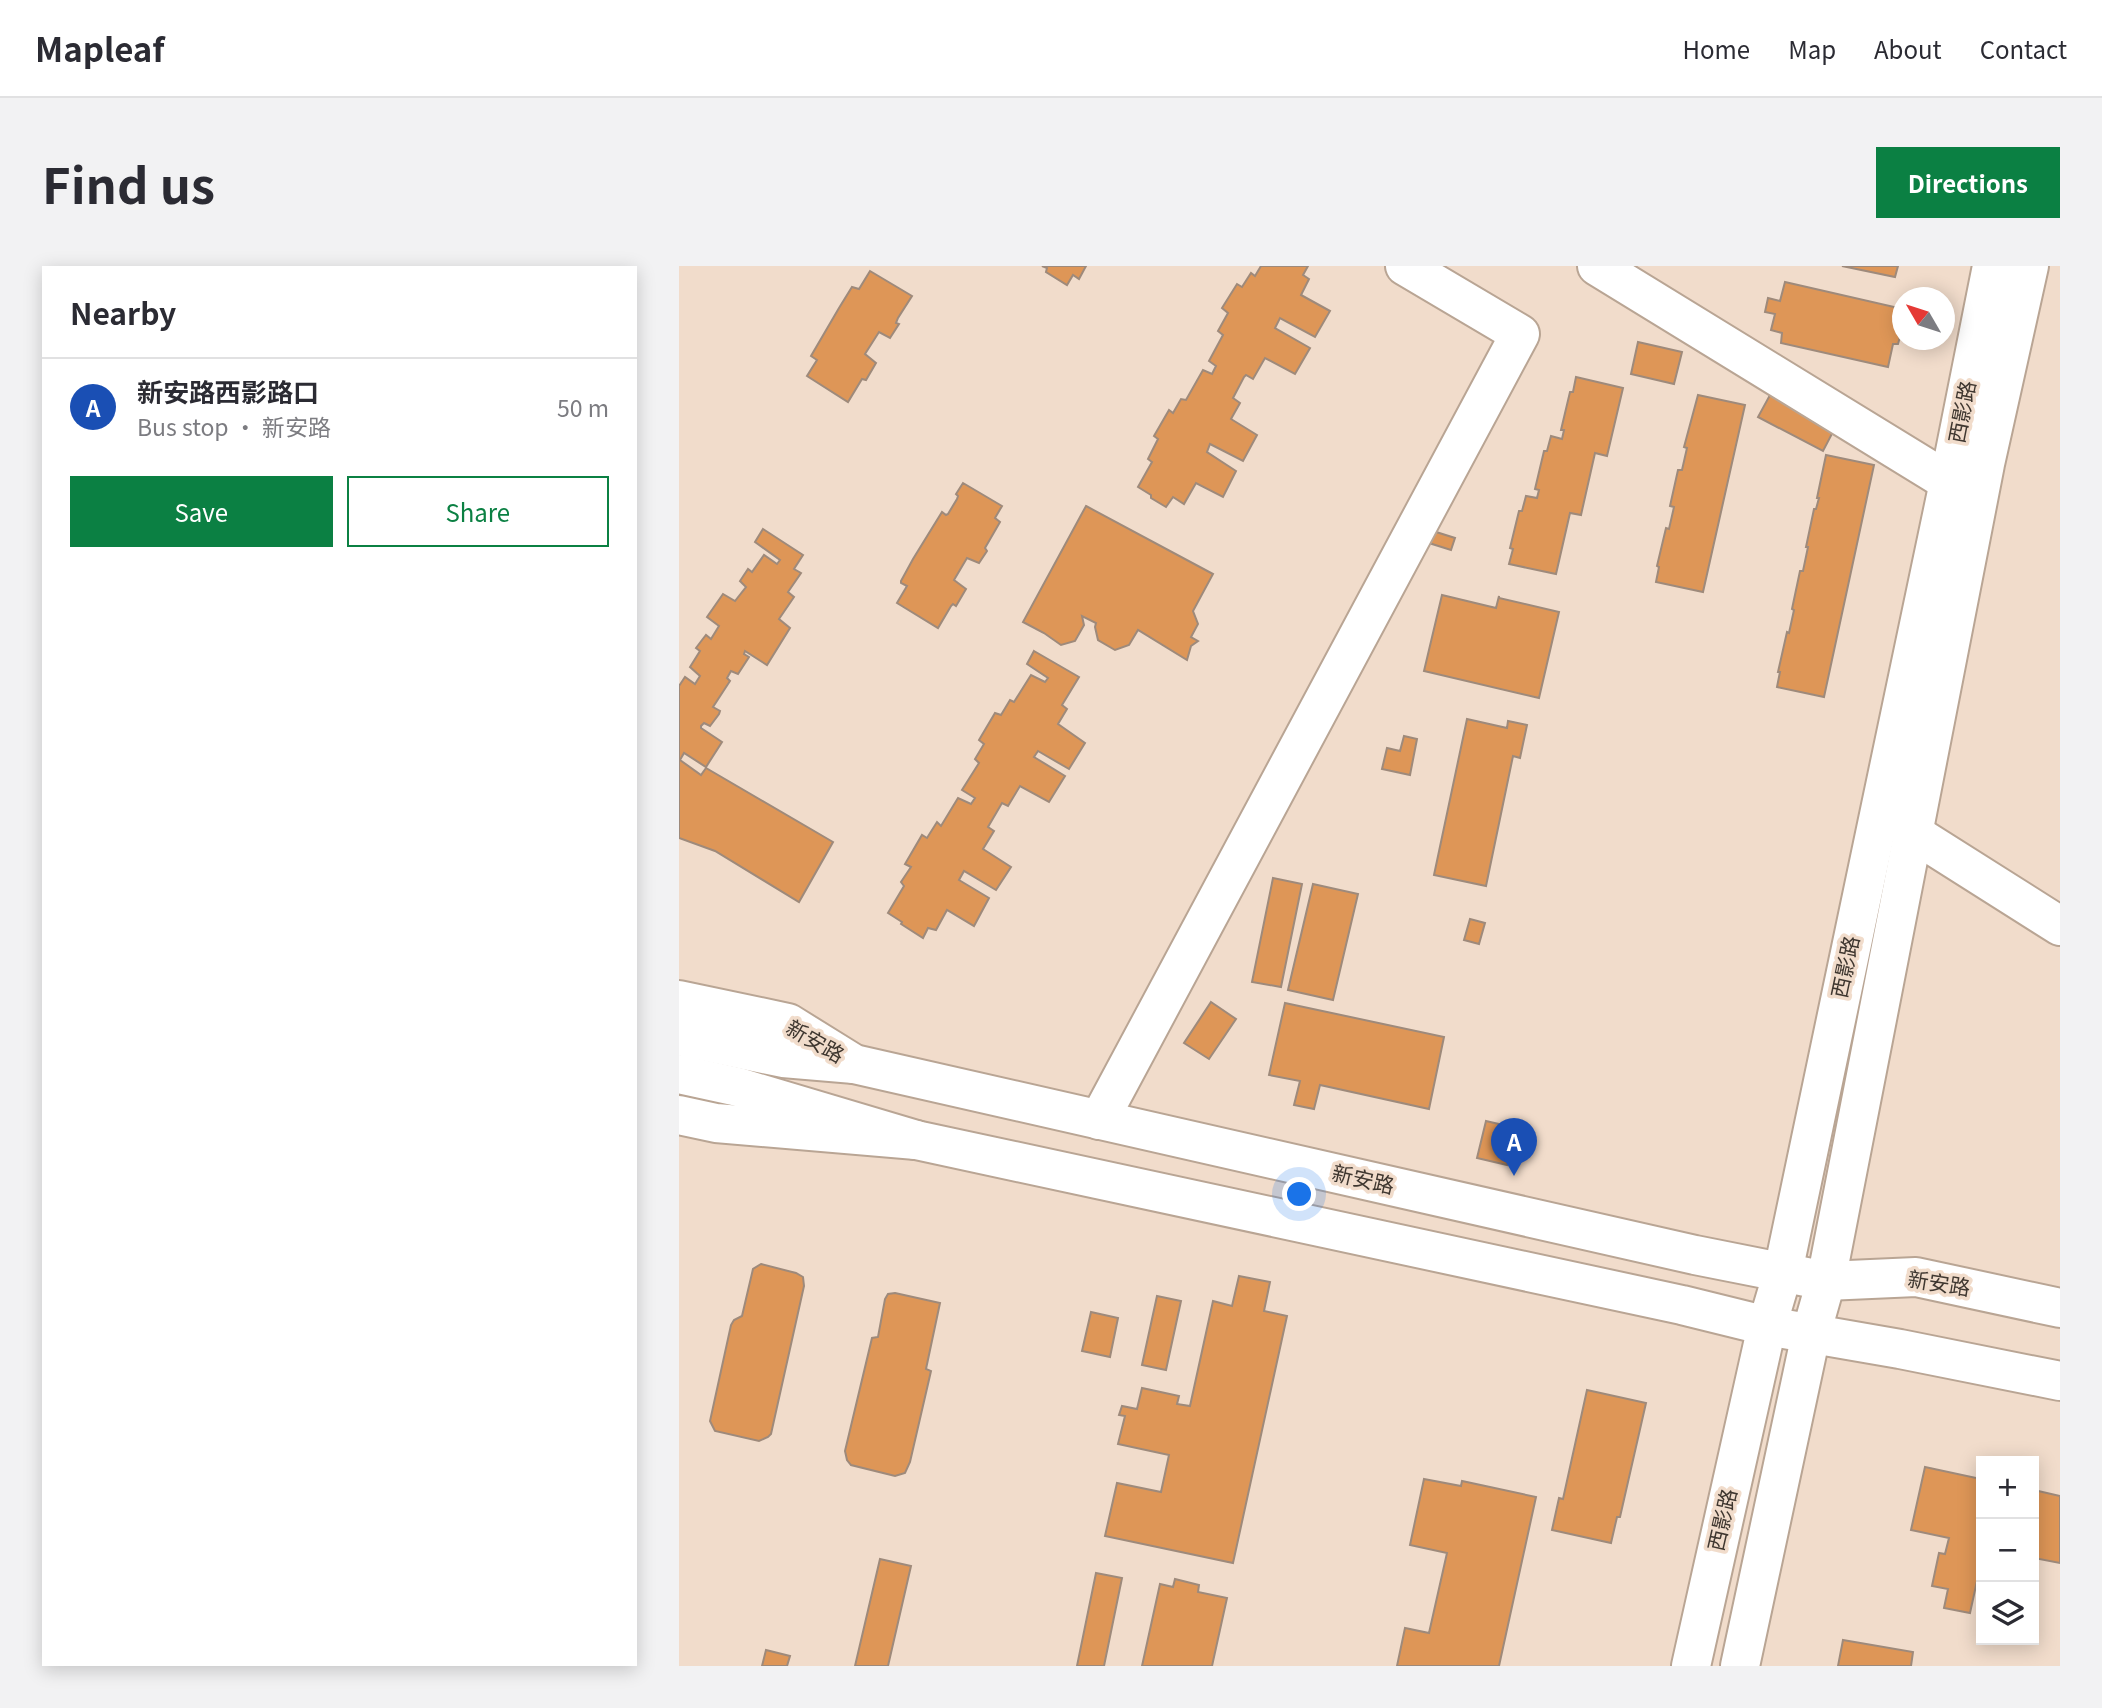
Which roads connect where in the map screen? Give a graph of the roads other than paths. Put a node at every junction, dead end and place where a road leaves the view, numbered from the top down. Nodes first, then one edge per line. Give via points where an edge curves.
1 (1405, 266) edge
2 (1597, 266) edge
3 (1992, 266) edge
4 (2029, 266) edge
5 (1949, 482) junction
6 (1913, 833) junction
7 (2060, 926) edge
8 (679, 1000) edge
9 (679, 1036) edge
10 (854, 1064) junction
11 (679, 1074) edge
12 (679, 1115) edge
13 (1099, 1120) junction
14 (916, 1140) junction
15 (1783, 1272) junction
16 (1826, 1281) junction
17 (2060, 1308) edge
18 (1767, 1326) junction
19 (1811, 1334) junction
20 (2060, 1381) edge
21 (1691, 1666) edge
22 (1740, 1666) edge

1 - 13 main road via 1520,334
2 - 5 main road
3 - 5 main road, 西影路
4 - 6 main road, 西影路
5 - 15 main road, 西影路
6 - 7 main road
6 - 16 main road, 西影路
8 - 10 main road, 新安路 via 788,1023
9 - 10 main road via 783,1059
10 - 13 main road, 新安路
11 - 14 main road
12 - 14 main road via 716,1123
13 - 15 main road, 新安路
14 - 18 main road
15 - 16 main road, 新安路
15 - 18 main road, 西影路
16 - 17 main road, 新安路 via 1916,1277
16 - 19 main road, 西影路
18 - 19 main road
18 - 21 main road, 西影路
19 - 20 main road
19 - 22 main road, 西影路

